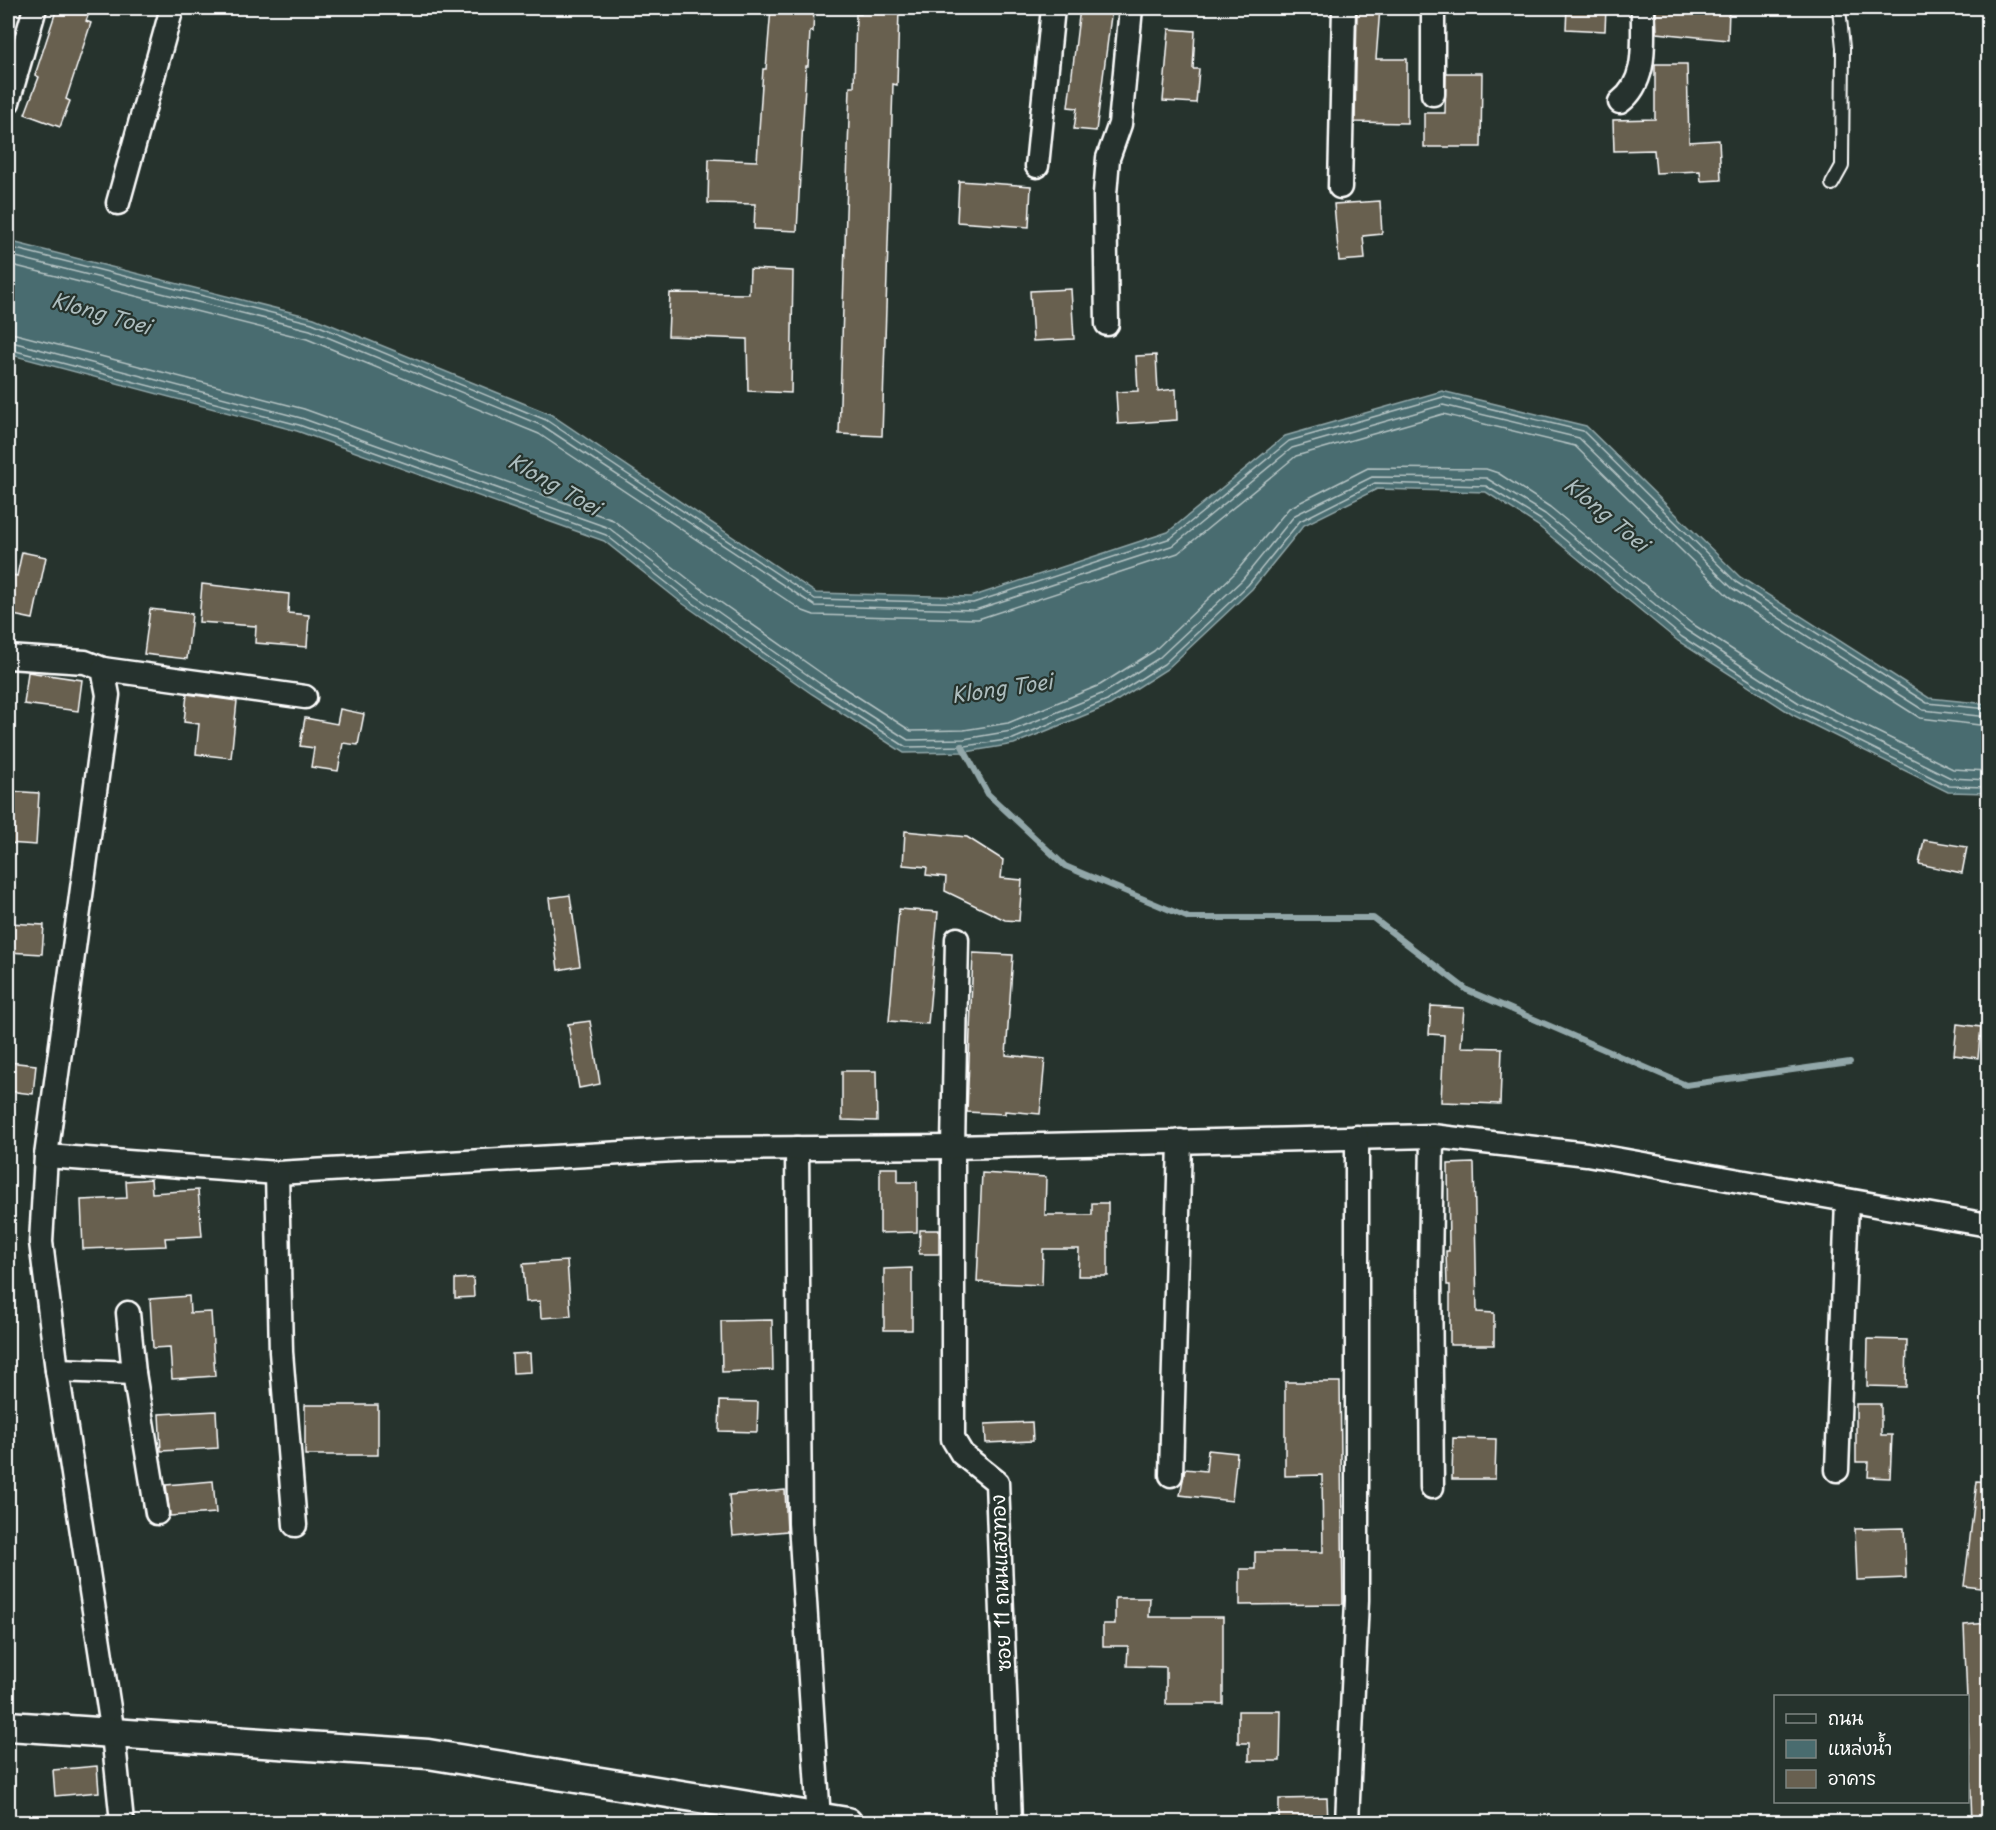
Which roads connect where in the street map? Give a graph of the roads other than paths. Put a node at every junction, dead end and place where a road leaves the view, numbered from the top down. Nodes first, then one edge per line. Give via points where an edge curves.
1 (35, 8) edge
2 (172, 8) edge
3 (1053, 8) edge
4 (1131, 8) edge
5 (1344, 8) edge
6 (1433, 8) edge
7 (1643, 8) edge
8 (1839, 8) edge
9 (1432, 94) dead end
10 (8, 102) edge
11 (1620, 102) dead end
12 (1037, 166) dead end
13 (1832, 184) dead end
14 (1340, 187) dead end
15 (118, 203) dead end
16 (1107, 324) dead end
17 (8, 657) edge
18 (103, 669) junction
19 (305, 697) dead end
20 (957, 939) dead end
21 (1432, 1136) junction
22 (1357, 1137) junction
23 (1180, 1141) junction
24 (953, 1147) junction
25 (797, 1148) junction
26 (46, 1156) junction
27 (277, 1173) junction
28 (1847, 1201) junction
29 (1989, 1225) edge
30 (128, 1313) dead end
31 (57, 1370) junction
32 (134, 1373) junction
33 (1837, 1470) dead end
34 (1171, 1475) dead end
35 (1432, 1487) dead end
36 (157, 1513) dead end
37 (295, 1525) dead end
38 (8, 1726) edge
39 (113, 1734) junction
40 (819, 1820) junction
41 (122, 1822) edge
42 (847, 1822) edge
43 (1010, 1822) edge
44 (1347, 1822) edge

1 - 10 street
2 - 15 street
3 - 12 street
4 - 16 street via 1120,124 1108,158 1105,195
5 - 14 street
6 - 9 street
7 - 11 street via 1641,74 1633,92
8 - 13 lane via 1842,166
17 - 18 street via 85,662
18 - 19 street
18 - 26 street via 108,695
20 - 24 street, ซอย 11 ถนนแสงทอง
21 - 22 street
21 - 28 street via 1587,1154
21 - 35 street
22 - 23 street
22 - 44 street via 1357,1600
23 - 24 street
23 - 34 street
24 - 25 street
24 - 43 street, ซอย 11 ถนนแสงทอง via 953,1439 962,1454 997,1482
25 - 27 street via 691,1149
25 - 40 street via 800,1523
26 - 27 street
26 - 31 street via 41,1242
27 - 37 street via 281,1352
28 - 29 street
28 - 33 street
30 - 32 street
31 - 32 street
31 - 39 street
32 - 36 street
38 - 39 street
39 - 40 street via 428,1754
39 - 41 street
40 - 42 street

